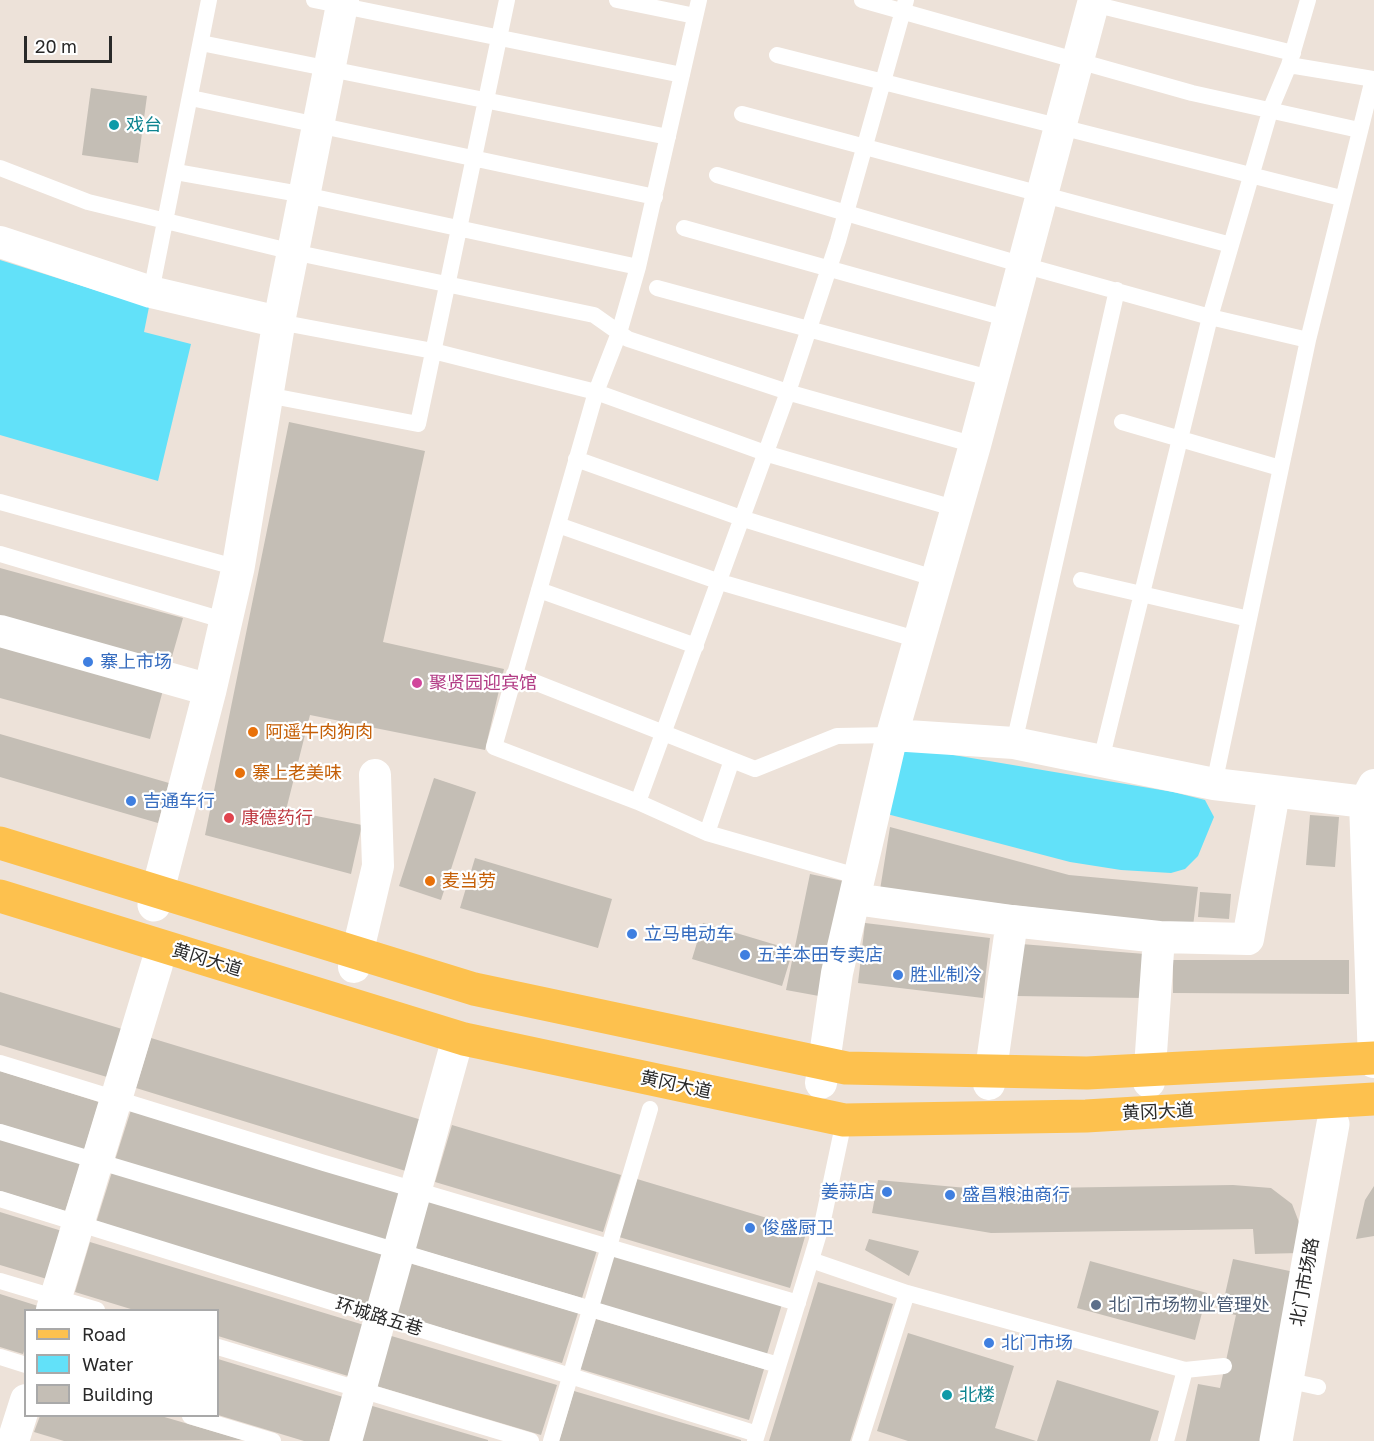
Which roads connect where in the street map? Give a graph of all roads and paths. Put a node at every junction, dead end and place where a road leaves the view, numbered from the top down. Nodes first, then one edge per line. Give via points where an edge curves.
1 (209, 0) edge
2 (507, 0) edge
3 (617, 0) edge
4 (862, 0) edge
5 (1308, 0) edge
6 (1089, 1) edge
7 (333, 2) edge
8 (904, 6) edge
9 (697, 8) edge
10 (499, 38) junction
11 (201, 43) junction
12 (777, 55) dead end
13 (1291, 59) junction
14 (1077, 62) junction
15 (328, 71) junction
16 (682, 75) junction
17 (1374, 79) edge
18 (883, 82) junction
19 (191, 98) junction
20 (486, 101) junction
21 (1271, 108) junction
22 (742, 114) dead end
23 (1060, 126) junction
24 (318, 128) junction
25 (1359, 130) junction
26 (669, 137) junction
27 (865, 147) junction
28 (474, 160) junction
29 (0, 168) edge
30 (176, 172) junction
31 (717, 175) dead end
32 (1252, 175) junction
33 (1042, 194) junction
34 (305, 195) junction
35 (655, 198) junction
36 (1341, 198) junction
37 (846, 212) junction
38 (166, 220) junction
39 (684, 228) dead end
40 (459, 229) junction
41 (0, 242) edge
42 (1231, 245) junction
43 (293, 252) junction
44 (1023, 265) junction
45 (638, 267) junction
46 (829, 269) junction
47 (447, 285) junction
48 (657, 288) dead end
49 (1117, 290) junction
50 (151, 292) junction
51 (1210, 317) junction
52 (1009, 319) junction
53 (279, 322) junction
54 (809, 329) junction
55 (619, 333) junction
56 (1308, 340) junction
57 (433, 351) junction
58 (993, 379) junction
59 (596, 392) junction
60 (788, 392) junction
61 (267, 395) junction
62 (1122, 422) dead end
63 (1180, 439) junction
64 (975, 445) junction
65 (768, 454) junction
66 (576, 459) junction
67 (1280, 468) junction
68 (0, 502) edge
69 (957, 509) junction
70 (744, 519) junction
71 (558, 525) junction
72 (0, 554) edge
73 (238, 568) junction
74 (937, 579) junction
75 (1081, 580) dead end
76 (720, 582) junction
77 (539, 591) junction
78 (1142, 595) junction
79 (1249, 619) junction
80 (226, 621) junction
81 (0, 631) edge
82 (919, 640) junction
83 (696, 646) junction
84 (514, 674) junction
85 (210, 690) junction
86 (664, 732) junction
87 (892, 735) junction
88 (1014, 743) junction
89 (732, 760) junction
90 (1101, 760) junction
91 (375, 775) dead end
92 (1214, 784) junction
93 (1274, 793) junction
94 (1369, 793) edge
95 (638, 802) junction
96 (707, 833) junction
97 (0, 843) edge
98 (858, 888) junction
99 (0, 896) edge
100 (154, 905) dead end
101 (1012, 921) junction
102 (1159, 937) junction
103 (157, 964) dead end
104 (354, 967) dead end
105 (454, 1052) dead end
106 (1374, 1058) edge
107 (1374, 1062) edge
108 (0, 1063) edge
109 (1149, 1082) dead end
110 (821, 1083) dead end
111 (989, 1084) dead end
112 (1374, 1099) edge
113 (650, 1109) dead end
114 (1332, 1124) dead end
115 (0, 1132) edge
116 (840, 1135) dead end
117 (0, 1199) edge
118 (812, 1260) junction
119 (0, 1281) edge
120 (907, 1293) junction
121 (798, 1303) junction
122 (53, 1309) edge
123 (91, 1309) edge
124 (219, 1347) edge
125 (0, 1357) edge
126 (24, 1364) edge
127 (778, 1365) junction
128 (1224, 1366) dead end
129 (1185, 1370) junction
130 (1277, 1378) dead end
131 (1318, 1388) dead end
132 (24, 1406) edge
133 (193, 1417) edge
134 (0, 1431) edge
135 (756, 1438) edge
136 (13, 1441) edge
137 (31, 1441) edge
138 (273, 1441) edge
139 (346, 1441) edge
140 (531, 1441) edge
141 (551, 1441) edge
142 (860, 1441) edge
143 (1166, 1441) edge
144 (1276, 1441) edge

1 - 11 lane
2 - 10 lane
3 - 9 lane
4 - 8 lane
5 - 13 lane
6 - 13 lane
6 - 14 street
7 - 10 lane
7 - 15 street
8 - 14 lane
8 - 18 lane
9 - 16 lane
10 - 16 lane
10 - 20 lane
11 - 15 lane
11 - 19 lane
12 - 18 lane
13 - 17 lane
13 - 21 lane
14 - 21 lane via 1191,93
14 - 23 street
15 - 20 lane
15 - 24 street
16 - 26 lane
17 - 25 lane
18 - 23 lane
18 - 27 lane
19 - 24 lane
19 - 30 lane
20 - 26 lane
20 - 28 lane
21 - 25 lane
21 - 32 lane
22 - 27 lane
23 - 32 lane
23 - 33 street
24 - 28 lane
24 - 34 street
25 - 36 lane
26 - 35 lane
27 - 33 lane
27 - 37 lane
28 - 35 lane
28 - 40 lane
29 - 38 lane via 88,201
30 - 34 lane
30 - 38 lane
31 - 37 lane
32 - 36 lane
32 - 42 lane
33 - 42 lane
33 - 44 street
34 - 40 lane
34 - 43 street
35 - 45 lane
36 - 56 lane
37 - 44 lane
37 - 46 lane
38 - 43 lane
38 - 50 lane
39 - 46 lane
40 - 45 lane
40 - 47 lane
41 - 50 street
42 - 51 lane
43 - 47 lane
43 - 53 street
44 - 49 lane
44 - 52 street
45 - 55 lane
46 - 52 lane
46 - 54 lane
47 - 55 lane via 594,315
47 - 57 lane
48 - 54 lane
49 - 51 lane
49 - 88 lane
50 - 53 street
51 - 56 lane
51 - 63 lane
52 - 58 street
53 - 57 lane
53 - 61 street
54 - 58 lane
54 - 60 lane
55 - 59 lane
55 - 60 lane
56 - 67 lane
57 - 59 lane
57 - 61 lane via 418,424
58 - 64 street
59 - 65 lane
59 - 66 lane
60 - 64 lane
60 - 65 lane
61 - 73 street
62 - 63 lane
63 - 67 lane
63 - 78 lane
64 - 69 street
65 - 69 lane
65 - 70 lane
66 - 70 lane
66 - 71 lane
67 - 79 lane
68 - 73 lane
69 - 74 street
70 - 74 lane
70 - 76 lane
71 - 76 lane
71 - 77 lane
72 - 80 lane
73 - 80 street
74 - 82 street
75 - 78 lane
76 - 82 lane
76 - 83 lane
77 - 83 lane
77 - 84 lane
78 - 79 lane
78 - 90 lane
79 - 92 lane
80 - 85 street
81 - 85 street
82 - 87 street
83 - 86 lane
84 - 86 lane
84 - 95 lane via 494,747
85 - 100 street
86 - 89 lane
86 - 95 lane
87 - 88 street
87 - 89 lane via 837,736 755,769
87 - 98 street
88 - 90 street
89 - 96 lane
90 - 92 street
91 - 104 street via 378,866
92 - 93 street
93 - 94 street
93 - 102 street via 1248,939
94 - 107 street
95 - 96 lane
96 - 98 lane
97 - 106 main road via 474,989 846,1068 1087,1072
98 - 101 street
98 - 110 street via 837,973
99 - 112 main road, 黄冈大道 via 464,1039 843,1120 1086,1116
101 - 102 street
101 - 111 street
102 - 109 street
103 - 122 street
105 - 139 street
108 - 121 lane
113 - 141 lane
114 - 144 street, 北门市场路
115 - 127 lane
116 - 118 lane
117 - 135 lane, 环城路五巷
118 - 120 lane
118 - 121 lane
119 - 123 lane
120 - 129 lane
120 - 142 lane
121 - 127 lane
124 - 140 lane
125 - 126 lane
127 - 135 lane
128 - 129 lane
129 - 143 lane
130 - 131 lane
132 - 136 street
133 - 138 lane
134 - 137 lane

